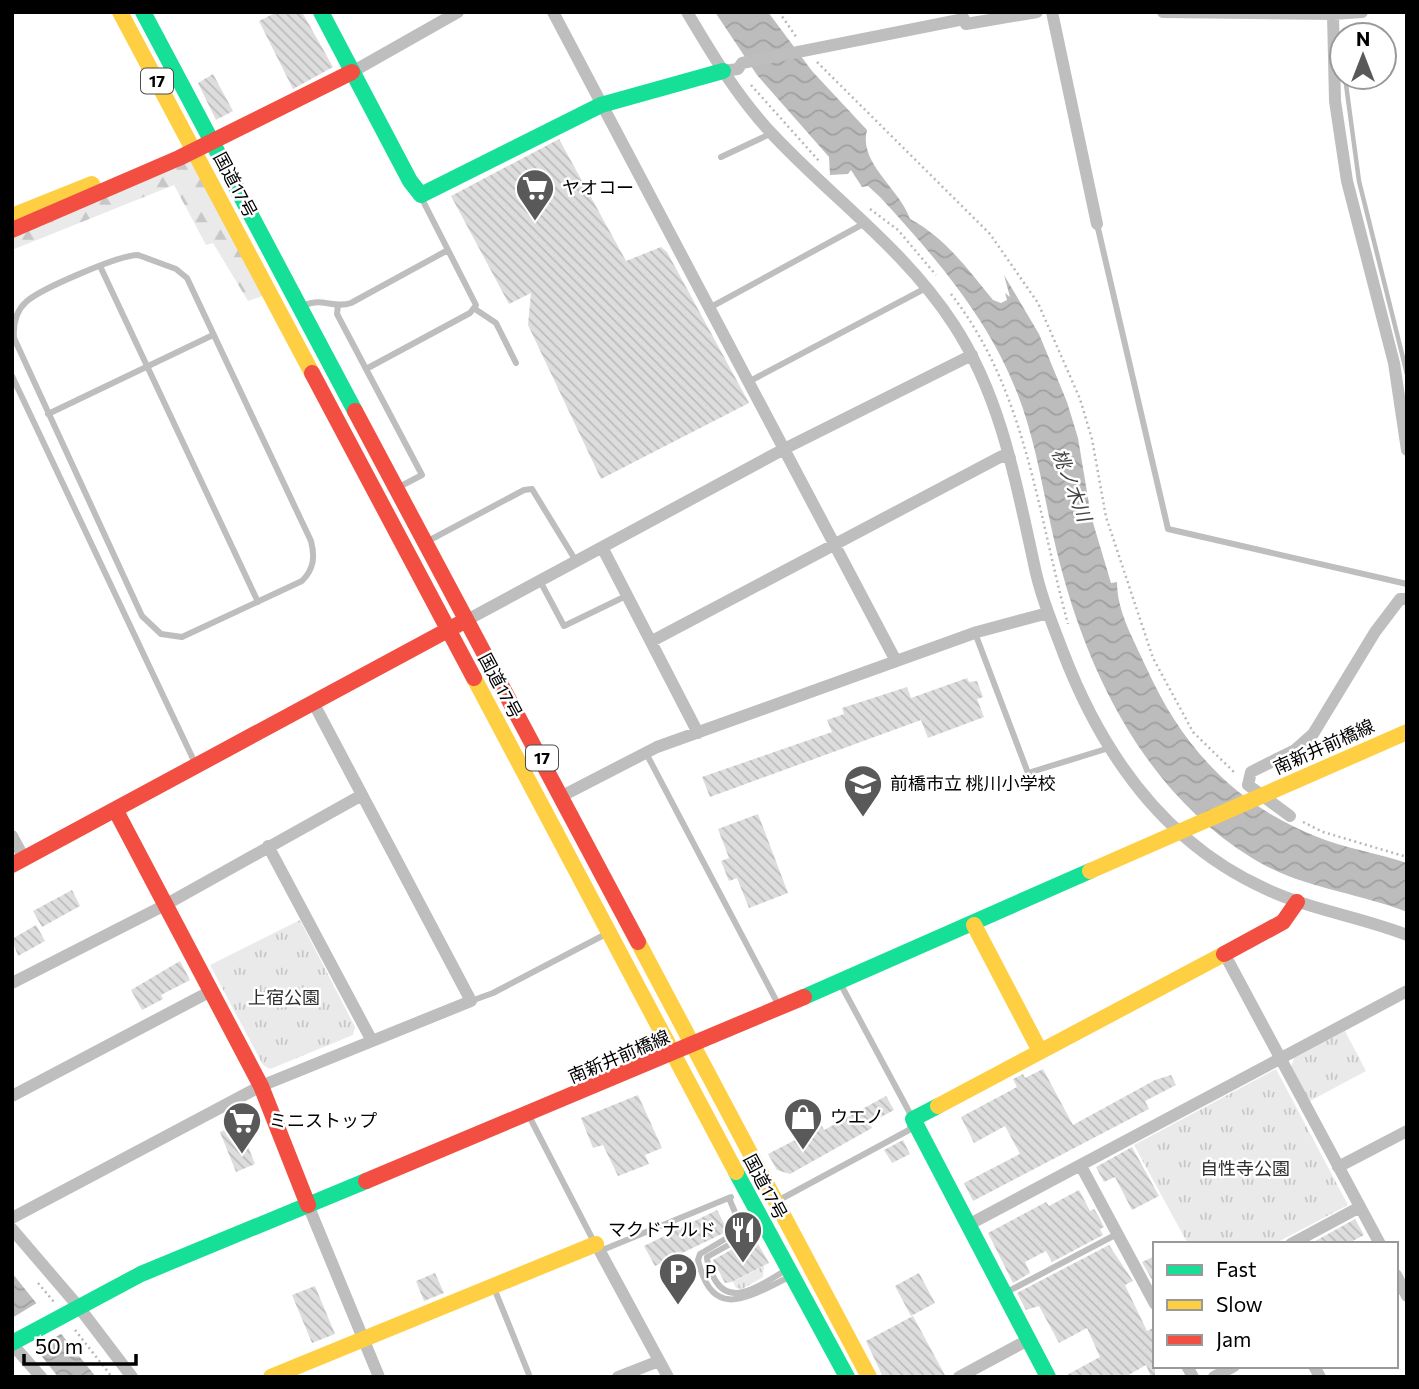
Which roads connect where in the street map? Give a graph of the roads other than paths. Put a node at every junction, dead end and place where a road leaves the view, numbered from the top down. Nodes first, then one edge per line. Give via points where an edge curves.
1 (120, 12) edge
2 (143, 12) edge
3 (321, 12) edge
4 (458, 12) edge
5 (553, 12) edge
6 (687, 12) edge
7 (1037, 12) edge
8 (1052, 12) edge
9 (1163, 12) edge
10 (1362, 12) edge
11 (1333, 14) junction
12 (734, 68) junction
13 (352, 72) junction
14 (601, 104) junction
15 (771, 134) junction
16 (212, 141) junction
17 (194, 150) junction
18 (721, 157) dead end
19 (421, 195) junction
20 (12, 216) edge
21 (867, 224) junction
22 (1097, 224) joint
23 (12, 230) edge
24 (448, 250) junction
25 (100, 266) junction
26 (928, 288) junction
27 (338, 305) junction
28 (301, 307) junction
29 (710, 307) junction
30 (475, 309) junction
31 (213, 335) junction
32 (972, 355) junction
33 (516, 363) dead end
34 (147, 367) junction
35 (366, 369) junction
36 (12, 376) edge
37 (750, 381) junction
38 (48, 414) junction
39 (786, 448) junction
40 (1407, 450) edge
41 (1010, 458) junction
42 (397, 488) junction
43 (426, 542) junction
44 (836, 543) junction
45 (602, 547) junction
46 (576, 561) junction
47 (540, 580) junction
48 (1407, 584) edge
49 (628, 595) junction
50 (1407, 599) edge
51 (258, 602) junction
52 (1048, 613) junction
53 (467, 620) junction
54 (448, 629) junction
55 (975, 633) junction
56 (652, 641) junction
57 (897, 661) junction
58 (314, 704) junction
59 (1407, 732) edge
60 (698, 733) junction
61 (1109, 748) junction
62 (645, 752) junction
63 (196, 765) junction
64 (1255, 793) junction
65 (362, 795) junction
66 (562, 796) junction
67 (116, 811) junction
68 (1290, 816) road end
69 (1178, 834) junction
70 (12, 836) edge
71 (268, 846) junction
72 (18, 861) edge
73 (1297, 902) junction
74 (165, 905) junction
75 (974, 925) junction
76 (609, 933) junction
77 (1407, 935) edge
78 (1225, 955) junction
79 (839, 982) junction
80 (12, 983) edge
81 (211, 991) junction
82 (1407, 991) edge
83 (471, 1001) junction
84 (779, 1008) junction
85 (372, 1041) junction
86 (693, 1046) junction
87 (1040, 1051) junction
88 (673, 1054) junction
89 (1281, 1058) junction
90 (261, 1086) junction
91 (14, 1092) edge
92 (529, 1116) junction
93 (913, 1119) junction
94 (1407, 1131) edge
95 (1081, 1166) junction
96 (1338, 1167) junction
97 (746, 1191) junction
98 (729, 1198) junction
99 (776, 1202) junction
100 (308, 1205) junction
101 (1360, 1207) junction
102 (12, 1218) edge
103 (764, 1225) junction
104 (968, 1225) junction
105 (12, 1229) edge
106 (1117, 1234) junction
107 (1295, 1242) edge
108 (1379, 1242) edge
109 (598, 1247) junction
110 (790, 1273) junction
111 (1399, 1276) edge
112 (494, 1286) junction
113 (1004, 1293) junction
114 (1407, 1296) edge
115 (1153, 1300) edge
116 (78, 1306) junction
117 (364, 1339) junction
118 (1028, 1340) junction
119 (15, 1342) edge
120 (659, 1361) junction
121 (1230, 1368) edge
122 (41, 1377) edge
123 (132, 1377) edge
124 (271, 1377) edge
125 (379, 1377) edge
126 (530, 1377) edge
127 (618, 1377) edge
128 (668, 1377) edge
129 (847, 1377) edge
130 (869, 1377) edge
131 (959, 1377) edge
132 (1048, 1377) edge
133 (1214, 1377) edge

1 - 17 main road, 国道17号 / 17
2 - 16 main road, 国道17号 / 17
3 - 13 main road
4 - 13 street
5 - 14 street
6 - 12 street
7 - 12 street via 966,24 964,19
8 - 22 street
9 - 11 street
10 - 11 street
11 - 40 street via 1335,101 1347,181 1394,363
12 - 14 main road
12 - 15 street
13 - 16 main road
13 - 19 main road
14 - 19 main road
14 - 29 street
15 - 18 lane
15 - 21 street
16 - 17 main road
16 - 28 main road, 国道17号 / 17
17 - 20 main road
17 - 23 main road
17 - 54 main road, 国道17号 / 17
19 - 24 lane
21 - 26 street
21 - 29 lane
22 - 48 lane via 1168,528
24 - 27 lane via 351,303
24 - 30 lane via 475,299
25 - 31 lane via 121,256 138,255 182,272
25 - 34 lane
25 - 38 lane via 33,298 17,314 15,344
26 - 32 street
26 - 37 lane
27 - 28 lane via 318,300
27 - 35 lane via 337,314
28 - 42 main road, 国道17号 / 17
29 - 37 street
30 - 33 lane via 496,323
30 - 35 lane
31 - 34 lane
31 - 51 lane via 311,541 314,556 302,581
32 - 39 street
32 - 41 street
34 - 38 lane
34 - 51 lane
35 - 42 lane via 422,475
36 - 63 lane
37 - 39 street
38 - 51 lane via 148,625 169,637 182,637
39 - 44 street
39 - 45 street
41 - 44 street via 1002,456
41 - 52 street
42 - 43 main road, 国道17号 / 17
43 - 46 lane via 532,489
43 - 53 main road, 国道17号 / 17
44 - 56 street
44 - 57 street
45 - 46 street
45 - 49 street
46 - 47 street
47 - 49 lane via 564,626
47 - 53 street
49 - 56 street
50 - 64 street via 1400,599 1375,632 1314,734 1295,750 1251,772
52 - 55 street
52 - 61 street via 1075,685
53 - 54 main road
53 - 66 main road, 国道17号 / 17
54 - 58 main road
54 - 76 main road, 国道17号 / 17
55 - 57 street
55 - 61 lane via 1028,773
56 - 60 street
57 - 60 street
58 - 63 main road
58 - 65 street
59 - 64 main road, 南新井前橋線
60 - 62 street
61 - 69 street
62 - 66 street
62 - 84 lane
63 - 67 main road
64 - 68 street
64 - 69 main road, 南新井前橋線
65 - 71 street
65 - 83 street
66 - 86 main road, 国道17号 / 17
67 - 72 main road
67 - 74 main road
69 - 73 street via 1247,880
69 - 75 main road, 南新井前橋線
70 - 72 street
71 - 74 street
71 - 85 street
73 - 77 street
73 - 78 main road via 1283,922
74 - 80 street
74 - 81 main road
75 - 79 main road, 南新井前橋線
75 - 87 main road
76 - 83 lane
76 - 88 main road, 国道17号 / 17
78 - 87 main road
78 - 89 street
79 - 84 main road, 南新井前橋線
79 - 93 lane
81 - 90 main road
81 - 91 street
82 - 89 street
83 - 85 street
84 - 86 main road, 南新井前橋線
85 - 90 street
86 - 88 main road, 南新井前橋線
86 - 99 main road, 国道17号 / 17
87 - 93 main road
88 - 92 main road, 南新井前橋線
88 - 97 main road, 国道17号 / 17
89 - 95 street
89 - 96 street
90 - 100 main road
90 - 102 street
92 - 100 main road, 南新井前橋線
92 - 109 lane
93 - 99 lane via 909,1130
93 - 104 main road
94 - 96 street
95 - 104 street
95 - 106 street
96 - 101 street
97 - 98 lane
97 - 103 main road, 国道17号 / 17
98 - 109 lane
98 - 110 lane via 742,1229 698,1259 714,1294 727,1301 743,1300
99 - 130 main road, 国道17号 / 17
100 - 116 main road, 南新井前橋線 via 141,1274
100 - 117 street
101 - 107 street
101 - 108 street
103 - 110 main road, 国道17号 / 17
103 - 110 lane via 709,1255 707,1264 718,1285 739,1294
104 - 113 main road
105 - 116 street
106 - 113 lane
106 - 115 street
109 - 112 main road
109 - 120 street
110 - 129 main road, 国道17号 / 17
111 - 114 street
112 - 117 main road
112 - 126 lane
113 - 118 main road
116 - 119 main road, 南新井前橋線
116 - 123 street
117 - 124 main road
117 - 125 street
118 - 131 street
118 - 132 main road
119 - 122 street
120 - 127 street
120 - 128 street
121 - 133 street

